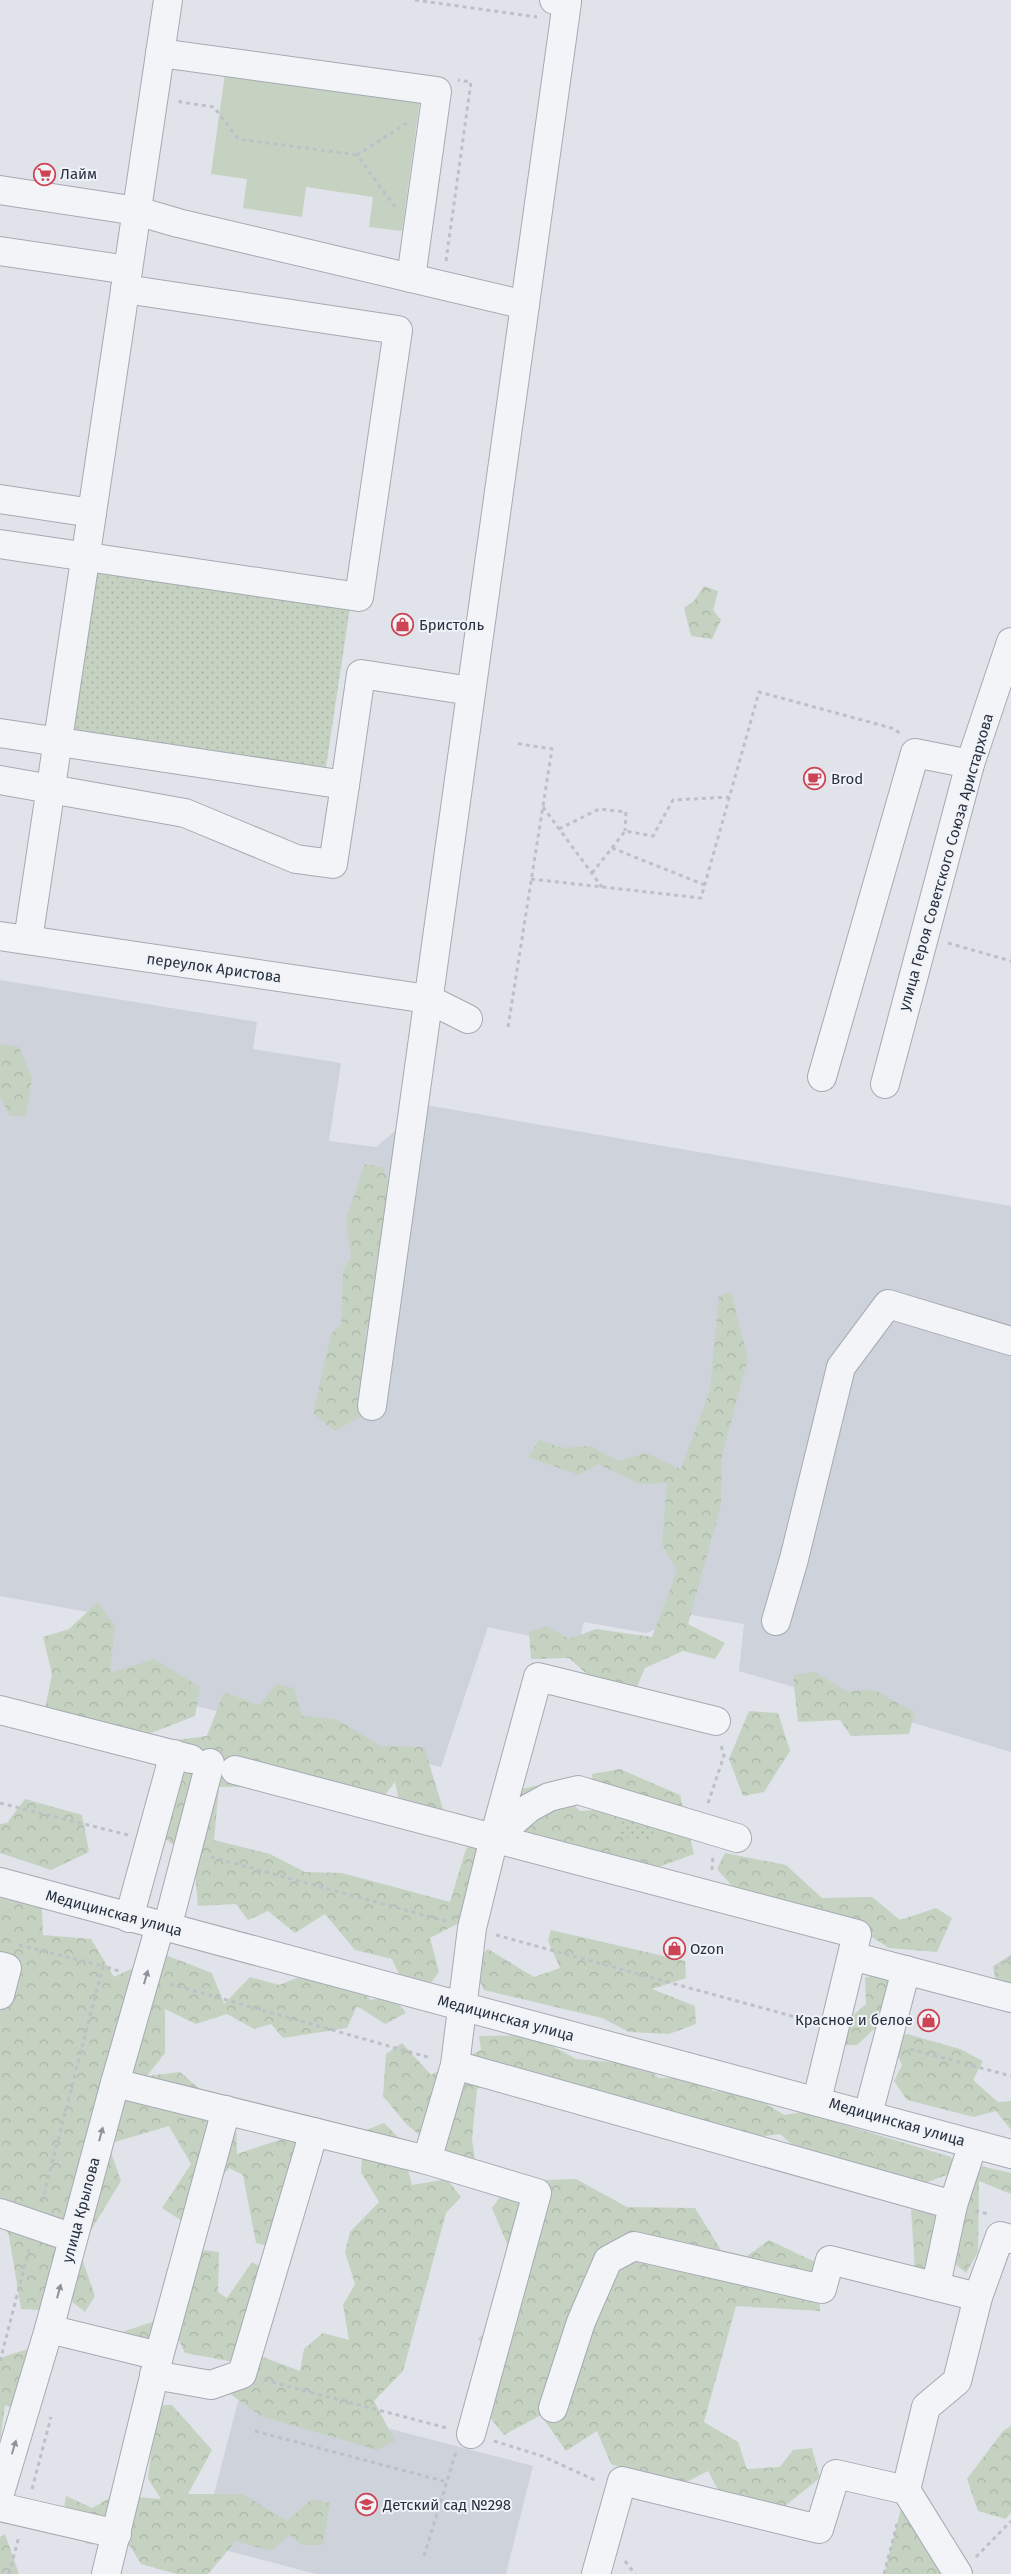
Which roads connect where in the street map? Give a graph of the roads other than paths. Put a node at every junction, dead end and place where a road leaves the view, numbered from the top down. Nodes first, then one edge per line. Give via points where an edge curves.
1 (168, 0) edge
2 (561, 1) edge
3 (160, 53) junction
4 (0, 190) edge
5 (137, 211) junction
6 (0, 251) edge
7 (410, 278) junction
8 (126, 279) junction
9 (525, 306) junction
10 (0, 499) edge
11 (92, 513) junction
12 (0, 544) edge
13 (85, 556) junction
14 (1011, 642) edge
15 (471, 691) junction
16 (0, 733) edge
17 (58, 742) junction
18 (970, 764) junction
19 (0, 780) edge
20 (345, 785) junction
21 (51, 789) junction
22 (0, 936) edge
23 (28, 940) junction
24 (428, 999) junction
25 (468, 1019) dead end
26 (822, 1077) dead end
27 (885, 1084) dead end
28 (1011, 1341) edge
29 (372, 1406) dead end
30 (776, 1621) dead end
31 (2, 1719) edge
32 (716, 1721) road end
33 (202, 1762) junction
34 (494, 1838) junction
35 (737, 1838) dead end
36 (0, 1882) edge
37 (128, 1918) junction
38 (164, 1927) junction
39 (5, 1954) edge
40 (852, 1956) junction
41 (906, 1970) junction
42 (0, 1995) edge
43 (1011, 1998) edge
44 (462, 2006) junction
45 (455, 2065) junction
46 (115, 2083) junction
47 (818, 2100) junction
48 (226, 2110) junction
49 (868, 2114) junction
50 (314, 2132) junction
51 (973, 2144) junction
52 (1011, 2154) edge
53 (427, 2160) junction
54 (953, 2205) junction
55 (0, 2213) edge
56 (73, 2238) junction
57 (1011, 2239) edge
58 (936, 2285) junction
59 (978, 2297) junction
60 (49, 2329) junction
61 (157, 2366) junction
62 (553, 2408) dead end
63 (471, 2434) road end
64 (906, 2490) junction
65 (1, 2491) edge
66 (117, 2534) junction
67 (965, 2567) edge
68 (111, 2573) edge
69 (596, 2574) edge

1 - 3 street
2 - 9 street
3 - 5 street
3 - 7 street via 437,91
4 - 5 street
5 - 7 street
5 - 8 street
6 - 8 street
7 - 9 street
8 - 11 street
8 - 13 street via 398,330 359,597
9 - 15 street
10 - 11 street
11 - 13 street
12 - 13 street
13 - 17 street
14 - 18 street, улица Героя Советского Союза Аристархова
15 - 20 street via 361,674
15 - 24 street
16 - 17 street
17 - 20 street
17 - 21 street
18 - 26 street via 915,753
18 - 27 street, улица Героя Советского Союза Аристархова
19 - 21 street
20 - 21 street via 333,864 296,859 184,813
21 - 23 street
22 - 23 street, переулок Аристова
23 - 24 street, переулок Аристова
24 - 25 street, переулок Аристова
24 - 29 street
28 - 30 street via 888,1304 841,1368
31 - 33 street
32 - 34 street via 538,1677
33 - 34 street
33 - 37 street via 150,1840
33 - 38 street, улица Крылова via 188,1850
34 - 35 street via 529,1808 550,1797 578,1790
34 - 40 street via 857,1934
34 - 44 street via 472,1928
36 - 37 street, Медицинская улица
37 - 38 street, Медицинская улица
38 - 44 street, Медицинская улица
46 -> 38 street, улица Крылова via 145,1979
39 - 42 street via 7,1968
40 - 41 street
40 - 47 street
41 - 43 street
41 - 49 street
44 - 45 street
44 - 47 street, Медицинская улица
45 - 53 street
45 - 54 street
46 - 48 street
56 -> 46 street, улица Крылова
47 - 49 street, Медицинская улица
48 - 50 street
48 - 61 street
49 - 51 street, Медицинская улица
50 - 53 street
50 - 61 street via 242,2374 211,2385
51 - 52 street, Медицинская улица
51 - 54 street
53 - 63 street via 537,2193
54 - 58 street
55 - 56 street
60 -> 56 street, улица Крылова
57 - 59 street via 1000,2236
58 - 59 street
58 - 62 street via 830,2260 822,2289 634,2246 608,2260 581,2322
59 - 64 street via 957,2382 926,2407
60 - 61 street
65 -> 60 street, улица Крылова
61 - 66 street
64 - 67 street
64 - 69 street via 836,2474 819,2529 622,2481
65 - 66 street
66 - 68 street

